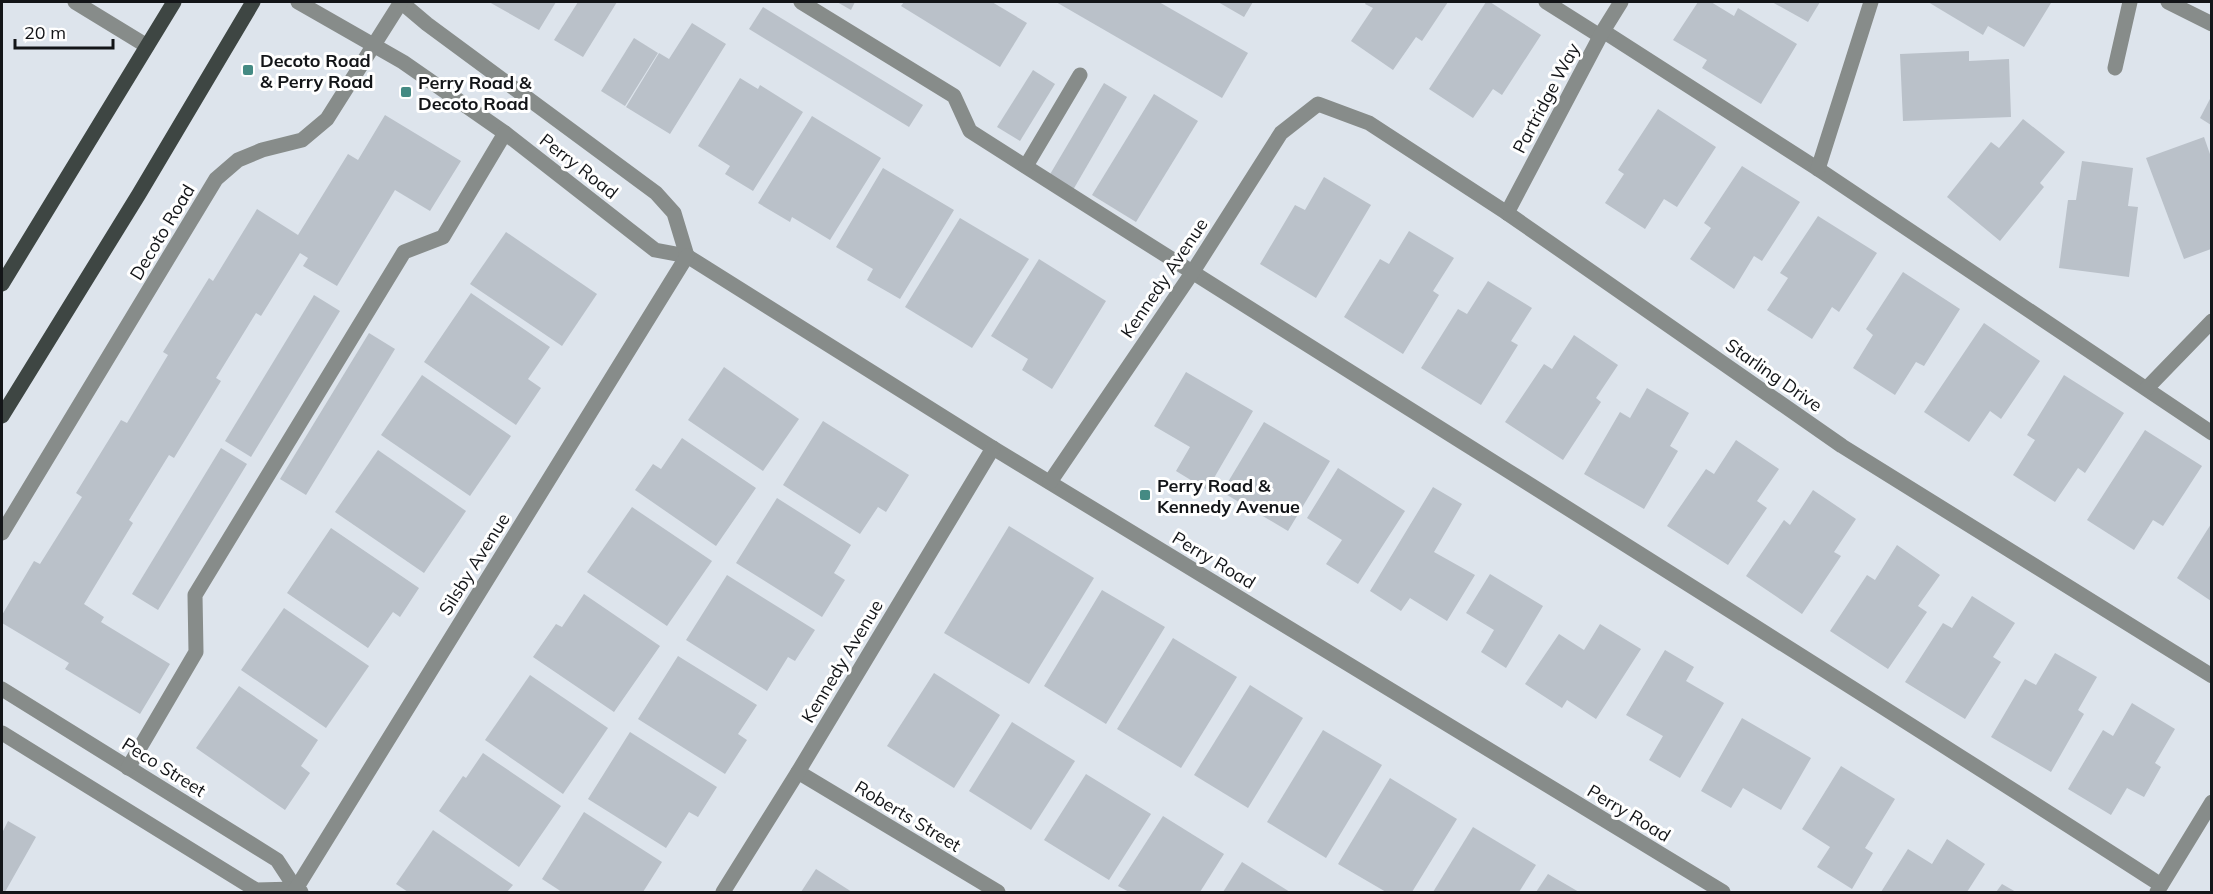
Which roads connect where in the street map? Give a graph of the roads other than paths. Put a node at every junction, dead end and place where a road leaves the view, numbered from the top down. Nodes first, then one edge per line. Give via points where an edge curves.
1 (75, 2) edge
2 (174, 2) edge
3 (253, 2) edge
4 (298, 2) edge
5 (401, 2) edge
6 (801, 2) edge
7 (1546, 2) edge
8 (1621, 2) edge
9 (1871, 2) edge
10 (2130, 2) edge
11 (2168, 2) edge
12 (2211, 24) edge
13 (1601, 33) junction
14 (374, 45) junction
15 (147, 46) junction
16 (2115, 69) dead end
17 (1080, 75) dead end
18 (1318, 104) joint
19 (506, 133) junction
20 (1026, 166) junction
21 (1818, 169) junction
22 (1507, 213) junction
23 (687, 256) junction
24 (1192, 273) junction
25 (2, 284) edge
26 (2211, 321) edge
27 (2147, 388) junction
28 (2, 416) edge
29 (2211, 433) edge
30 (993, 448) junction
31 (1050, 482) junction
32 (2, 533) edge
33 (2211, 676) edge
34 (2, 689) edge
35 (2, 733) edge
36 (128, 768) junction
37 (798, 772) junction
38 (2211, 802) edge
39 (2158, 889) edge
40 (297, 891) edge
41 (723, 892) edge
42 (998, 892) edge
43 (1723, 892) edge

1 - 15 street
2 - 15 main road
3 - 28 main road
4 - 14 street, Perry Road
5 - 14 street, Decoto Road
5 - 23 street, Perry Road via 656,193 674,213
6 - 20 street via 954,96 970,130
7 - 13 street
8 - 13 street, Partridge Way
9 - 21 street
10 - 16 street
11 - 12 street
13 - 21 street
13 - 22 street, Partridge Way
14 - 19 street, Perry Road
14 - 32 street, Decoto Road via 319,126 302,140 238,160 216,179
15 - 25 main road
17 - 20 street
18 - 22 street, Starling Drive via 1369,123
18 - 24 street, Kennedy Avenue via 1281,133
19 - 23 street, Perry Road via 655,250
19 - 36 street via 443,237 404,252 195,595 196,652
20 - 24 street
21 - 27 street
22 - 33 street, Starling Drive via 1842,446
23 - 30 street, Perry Road
23 - 40 street, Silsby Avenue
24 - 31 street, Kennedy Avenue
24 - 39 street via 1796,651
26 - 27 street
27 - 29 street
30 - 31 street, Perry Road
30 - 37 street, Kennedy Avenue
31 - 43 street, Perry Road
34 - 36 street, Peco Street
35 - 40 street via 256,890
36 - 40 street, Peco Street via 277,860
37 - 41 street, Kennedy Avenue
37 - 42 street, Roberts Street
38 - 39 street

